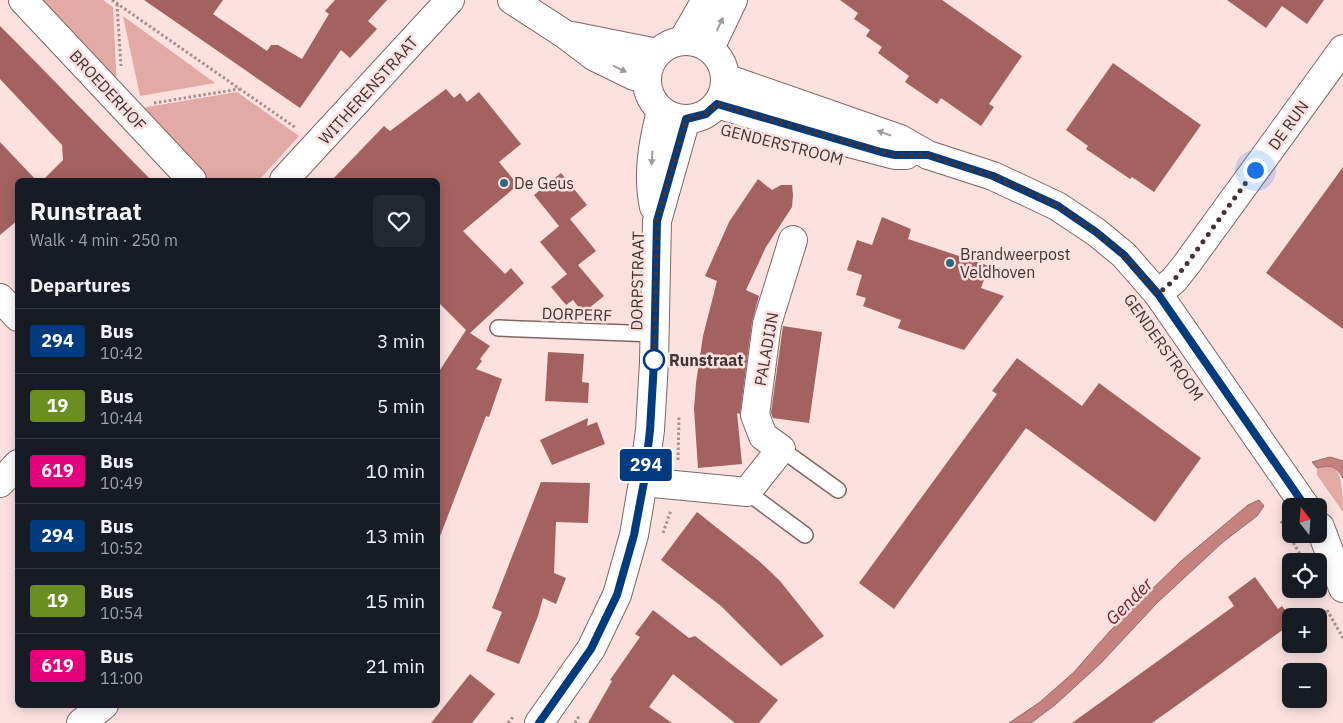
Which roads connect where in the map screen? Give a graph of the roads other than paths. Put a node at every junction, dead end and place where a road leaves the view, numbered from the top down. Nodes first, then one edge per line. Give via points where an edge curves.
1 (23, 0) edge
2 (450, 0) edge
3 (512, 0) edge
4 (706, 0) edge
5 (733, 0) edge
6 (566, 35) junction
7 (683, 40) junction
8 (710, 48) junction
9 (1343, 48) edge
10 (657, 53) junction
11 (647, 78) junction
12 (726, 78) junction
13 (717, 104) junction
14 (673, 115) junction
15 (928, 155) junction
16 (190, 178) edge
17 (286, 178) edge
18 (793, 240) dead end
19 (1158, 294) junction
20 (0, 298) edge
21 (15, 314) edge
22 (498, 328) dead end
23 (655, 334) junction
24 (781, 449) junction
25 (15, 467) edge
26 (644, 482) junction
27 (0, 483) edge
28 (838, 490) dead end
29 (747, 492) junction
30 (1300, 498) edge
31 (1328, 533) edge
32 (805, 535) dead end
33 (1321, 543) edge
34 (1343, 548) edge
35 (1333, 595) edge
36 (100, 708) edge
37 (527, 720) edge
38 (81, 723) edge

1 - 16 street, BROEDERHOF
2 - 17 street, WITHERENSTRAAT
3 - 6 street
4 - 7 street
8 -> 5 street
6 - 10 street
6 -> 11 street via 595,57 634,76
7 - 8 street
7 - 10 street via 673,42
8 - 12 street via 721,61
9 - 19 street, DE RUN via 1186,265
10 - 11 street
11 - 14 street via 649,93
12 - 13 street
15 -> 12 street, GENDERSTROOM via 900,139
13 - 14 street via 706,114
13 - 15 street, GENDERSTROOM via 895,155
14 - 23 street, DORPSTRAAT via 657,221
15 - 19 street, GENDERSTROOM via 993,176 1058,206 1124,255
18 - 24 street, PALADIJN via 767,324 756,415 762,436
19 - 30 street, GENDERSTROOM
20 - 21 street
22 - 23 lane, DORPERF
23 - 26 street, DORPSTRAAT
24 - 28 lane, PALADIJN
24 - 29 street
25 - 27 street
26 - 29 street
26 - 37 street, DORPSTRAAT via 634,535 617,595 591,649
29 - 32 lane
31 - 34 street, GENDERSTROOM
33 - 35 street, GENDERSTROOM
36 - 38 street

